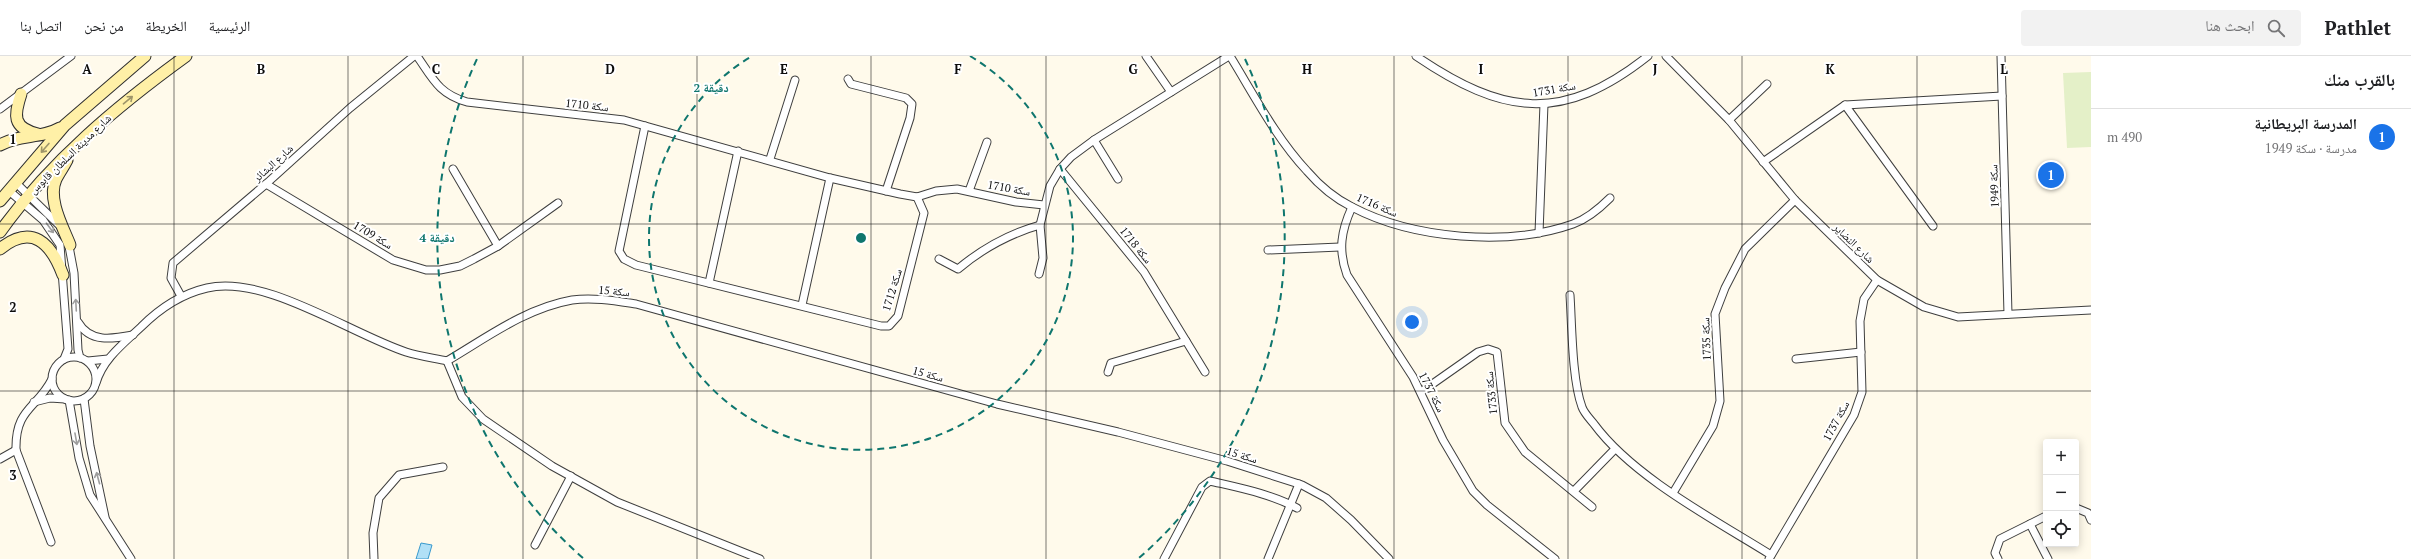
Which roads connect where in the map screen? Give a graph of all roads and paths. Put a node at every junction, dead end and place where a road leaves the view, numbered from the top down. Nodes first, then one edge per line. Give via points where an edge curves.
1 (71, 56) edge
2 (146, 56) edge
3 (186, 56) edge
4 (414, 56) edge
5 (417, 56) edge
6 (1146, 56) edge
7 (1229, 56) edge
8 (1416, 56) edge
9 (1648, 56) edge
10 (1666, 56) edge
11 (2001, 56) edge
12 (848, 79) dead end
13 (795, 80) dead end
14 (1767, 84) dead end
15 (1171, 92) junction
16 (21, 94) junction
17 (2002, 96) junction
18 (1544, 104) junction
19 (1845, 105) junction
20 (0, 109) edge
21 (1729, 120) junction
22 (65, 125) junction
23 (645, 126) junction
24 (42, 135) junction
25 (1094, 140) junction
26 (987, 142) dead end
27 (0, 145) edge
28 (77, 145) junction
29 (738, 151) junction
30 (770, 159) junction
31 (1764, 162) junction
32 (453, 169) dead end
33 (1060, 169) junction
34 (830, 178) junction
35 (1118, 179) dead end
36 (266, 184) junction
37 (12, 186) junction
38 (886, 191) junction
39 (970, 191) junction
40 (917, 197) junction
41 (25, 198) junction
42 (1610, 198) dead end
43 (1795, 200) junction
44 (0, 201) edge
45 (558, 203) dead end
46 (1044, 204) junction
47 (1352, 207) junction
48 (1040, 225) junction
49 (1933, 226) dead end
50 (0, 232) edge
51 (1539, 233) junction
52 (70, 245) junction
53 (498, 246) junction
54 (1340, 247) junction
55 (0, 248) edge
56 (1268, 250) dead end
57 (939, 259) dead end
58 (63, 274) junction
59 (1039, 274) dead end
60 (1877, 280) junction
61 (709, 283) junction
62 (181, 296) junction
63 (1570, 296) dead end
64 (802, 305) junction
65 (2091, 310) edge
66 (2008, 314) junction
67 (76, 320) junction
68 (133, 335) junction
69 (1186, 341) junction
70 (1861, 352) junction
71 (80, 358) junction
72 (64, 359) junction
73 (1796, 359) dead end
74 (108, 360) junction
75 (88, 361) junction
76 (447, 361) junction
77 (1108, 372) dead end
78 (1205, 372) dead end
79 (52, 379) junction
80 (96, 383) junction
81 (1421, 392) junction
82 (84, 399) junction
83 (67, 400) junction
84 (34, 402) junction
85 (1615, 449) junction
86 (16, 450) junction
87 (0, 459) edge
88 (443, 467) dead end
89 (571, 476) junction
90 (1299, 484) junction
91 (1574, 491) junction
92 (1673, 494) junction
93 (1294, 506) junction
94 (1592, 508) dead end
95 (2079, 509) edge
96 (105, 517) junction
97 (2043, 518) edge
98 (2091, 520) edge
99 (2030, 524) junction
100 (51, 542) dead end
101 (535, 545) dead end
102 (752, 557) edge
103 (1770, 557) edge
104 (1167, 558) edge
105 (1387, 558) edge
106 (132, 559) edge
107 (374, 559) edge
108 (760, 559) edge
109 (1268, 559) edge
110 (1555, 559) edge
111 (1998, 559) edge
112 (2048, 559) edge

1 - 16 street
2 - 22 main road, شارع مدينة السلطان قابوس
28 -> 3 main road, شارع مدينة السلطان قابوس via 141,89
4 - 36 street, شارع البشائر via 350,108
5 - 23 street, سكة 1710 via 436,85 460,100 624,120
6 - 15 street
7 - 15 street
7 - 47 street, سكة 1716 via 1284,143 1308,172
8 - 18 street, سكة 1731 via 1443,75 1502,100
9 - 18 street, سكة 1731 via 1628,72 1596,91
10 - 21 street, شارع النضاير
11 - 17 street, سكة 1949
12 - 38 street via 851,84 906,98 912,104 910,118
13 - 30 street
14 - 21 street
15 - 25 street
16 - 20 street
16 - 24 main road via 16,109 17,120 26,131
17 - 19 street
17 - 66 street, سكة 1949
18 - 51 street
19 - 31 street
19 - 49 street
21 - 31 street, شارع النضاير
22 - 24 main road
22 -> 37 main road, شارع مدينة السلطان قابوس
23 - 29 street, سكة 1710
23 - 61 street, سكة 1712 via 619,251 624,259 636,264
24 - 27 main road via 18,138
25 - 33 street
25 - 35 street
26 - 39 street, سكة 1710
28 - 41 main road, شارع مدينة السلطان قابوس
28 - 52 main road via 55,180 54,197 57,213
29 - 30 street, سكة 1710
29 - 61 street
30 - 34 street, سكة 1710
31 - 43 street, شارع النضاير
32 - 53 street
33 - 46 street via 1050,186
33 - 69 street, سكة 1718 via 1144,272
34 - 38 street, سكة 1710
34 - 64 street
36 - 53 street, سكة 1709 via 394,260 411,266 440,270 460,266
36 - 62 street, شارع البشائر via 173,263 170,278
37 - 41 street
37 - 44 main road, شارع مدينة السلطان قابوس
38 - 40 street, سكة 1710
39 - 40 street, سكة 1710 via 946,189
39 - 46 street, سكة 1710 via 1016,202
40 - 64 street, سكة 1712 via 924,213 898,316 889,326
41 - 50 main road, شارع مدينة السلطان قابوس
41 - 52 street via 56,221
41 -> 58 street via 60,245
42 - 51 street, سكة 1716 via 1598,210 1575,223
43 - 60 street, شارع النضاير
43 - 92 street, سكة 1735 via 1745,249 1725,288 1715,314 1720,400 1713,426
45 - 53 street, سكة 1709
46 - 48 street
47 - 51 street, سكة 1716 via 1398,226 1444,234 1498,237
47 - 54 street, سكة 1737 via 1344,225
48 - 57 street via 999,240 958,269
48 - 59 street via 1043,258
67 -> 52 street
54 - 56 street
54 - 81 street, سكة 1737 via 1347,275
55 - 58 main road via 9,241 32,237 49,247 56,256
58 - 72 street via 68,349
60 - 66 street, شارع النضاير via 1924,307 1958,317
60 - 70 street, سكة 1737 via 1864,299 1860,321
61 - 64 street, سكة 1712
62 - 68 street via 156,313
62 - 76 street via 208,287 232,286 260,291 406,352
63 - 85 street via 1577,389 1582,408
65 - 66 street, شارع النضاير
67 - 68 street via 82,330 101,339
67 - 71 street
68 - 74 street
69 - 77 street via 1111,363
69 - 78 street, سكة 1718
70 - 73 street
70 - 103 street, سكة 1737 via 1862,392 1854,414
71 - 72 street
71 - 75 street
72 - 79 street via 58,364
74 - 75 street
74 - 80 street via 99,372
75 - 80 street via 96,375
76 - 89 street via 462,397 483,419
76 - 90 street, سكة 15 via 521,317 572,300 636,304 997,404 1227,461
79 - 83 street via 58,394
79 - 84 street via 47,390
80 - 82 street via 93,391
81 - 91 street, سكة 1733 via 1478,352 1488,349 1497,352 1505,423 1525,452
81 - 110 street, سكة 1737 via 1443,440 1473,492
82 - 83 street
96 -> 82 street via 90,446
83 - 84 street via 50,398
83 -> 96 street via 84,478 90,495
84 - 86 street via 19,424
85 - 91 street
85 - 92 street
86 - 87 street
86 - 100 street
88 - 107 street via 399,475 380,498 373,534
89 - 101 street
89 - 102 street via 617,502
90 - 93 street
90 - 105 street, سكة 15 via 1326,498 1352,520
91 - 94 street, سكة 1733
92 - 103 street
93 - 104 street via 1251,491 1206,482
93 - 109 street
95 - 98 street via 2088,513
96 - 106 street
97 - 99 street
99 - 111 street via 2000,539 1995,553
99 - 112 street
102 - 108 street

